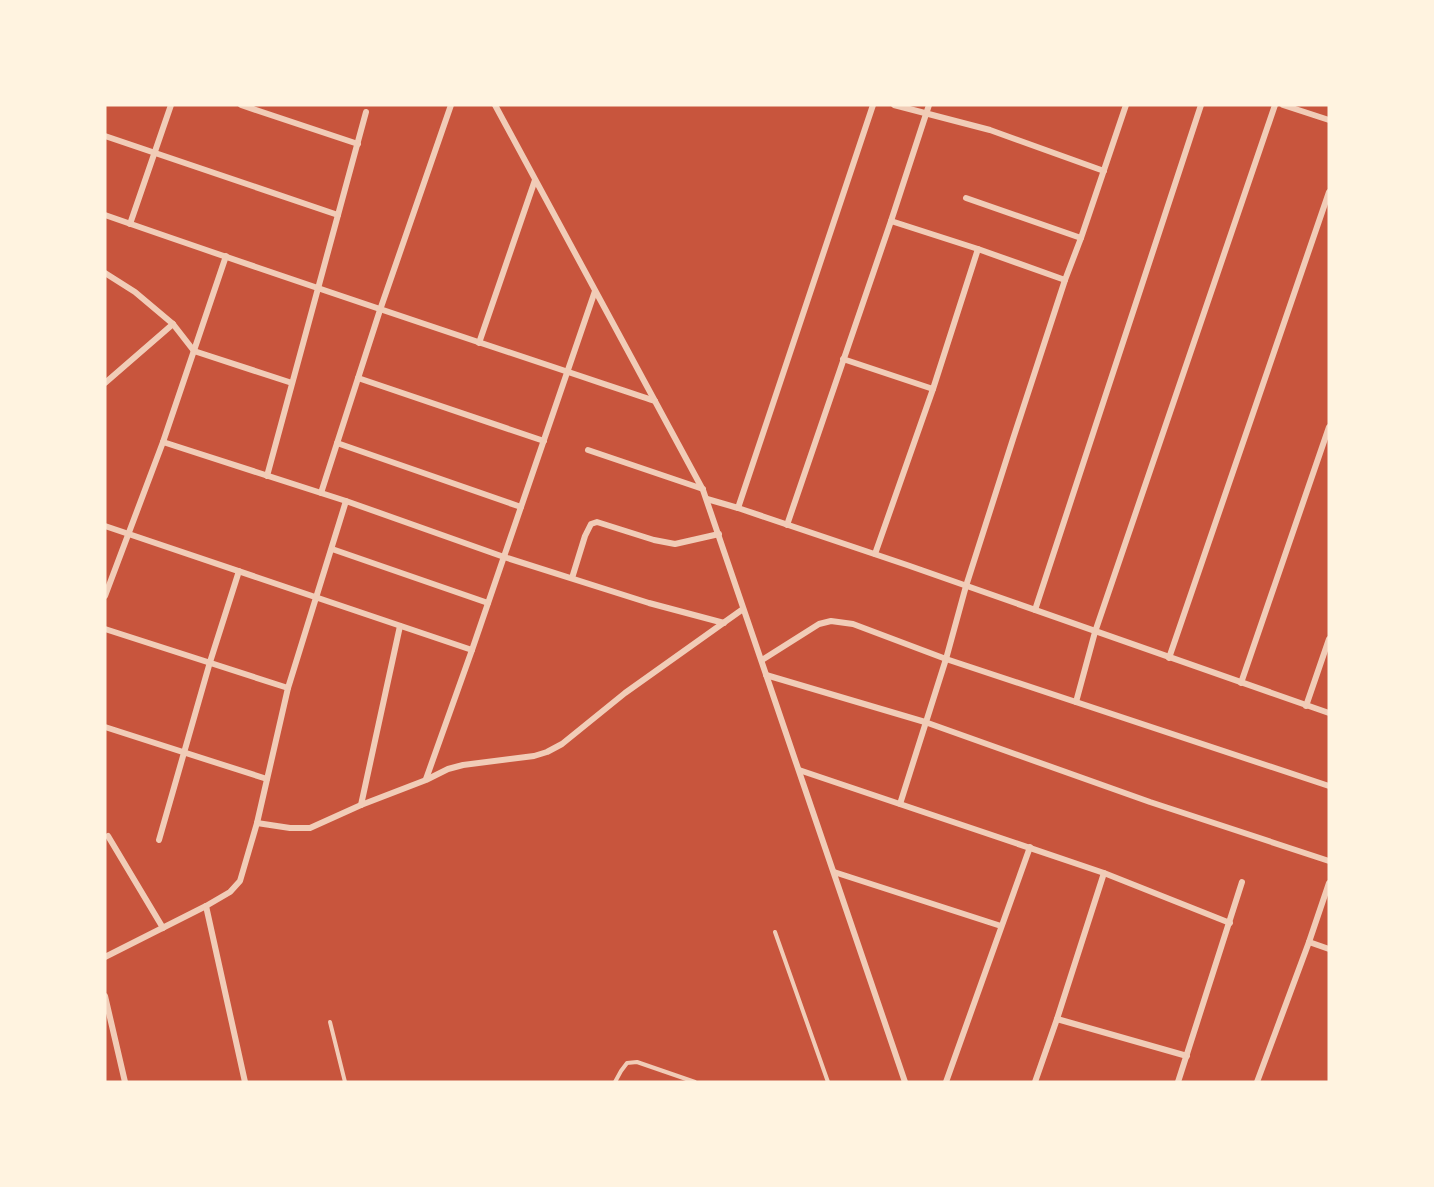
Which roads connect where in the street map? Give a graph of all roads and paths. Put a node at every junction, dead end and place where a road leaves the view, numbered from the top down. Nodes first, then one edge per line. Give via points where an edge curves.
1 (171, 105) edge
2 (241, 105) edge
3 (451, 105) edge
4 (495, 105) edge
5 (873, 105) edge
6 (894, 105) edge
7 (929, 105) edge
8 (1126, 105) edge
9 (1201, 105) edge
10 (1275, 105) edge
11 (1283, 105) edge
12 (366, 112) dead end
13 (927, 114) junction
14 (1329, 120) edge
15 (105, 136) edge
16 (358, 144) junction
17 (154, 152) junction
18 (1104, 171) junction
19 (535, 180) junction
20 (1329, 192) edge
21 (966, 198) dead end
22 (105, 215) edge
23 (338, 215) junction
24 (891, 221) junction
25 (130, 224) junction
26 (1081, 238) junction
27 (978, 249) junction
28 (226, 256) junction
29 (105, 273) edge
30 (1065, 280) junction
31 (318, 289) junction
32 (595, 291) junction
33 (380, 310) junction
34 (173, 324) junction
35 (479, 343) junction
36 (194, 351) junction
37 (843, 359) junction
38 (567, 372) junction
39 (358, 378) junction
40 (292, 383) junction
41 (105, 384) edge
42 (933, 388) junction
43 (656, 401) junction
44 (1329, 427) edge
45 (544, 441) junction
46 (163, 442) junction
47 (338, 443) junction
48 (588, 450) dead end
49 (267, 476) junction
50 (703, 490) junction
51 (321, 493) junction
52 (707, 499) junction
53 (346, 501) junction
54 (521, 507) junction
55 (738, 508) junction
56 (787, 525) junction
57 (105, 526) edge
58 (128, 533) junction
59 (719, 534) junction
60 (332, 549) junction
61 (874, 554) junction
62 (504, 557) junction
63 (239, 571) junction
64 (572, 578) junction
65 (966, 586) junction
66 (105, 596) edge
67 (316, 598) junction
68 (488, 603) junction
69 (743, 609) junction
70 (1035, 610) junction
71 (724, 623) junction
72 (400, 626) junction
73 (105, 629) edge
74 (1095, 632) junction
75 (1329, 639) edge
76 (472, 650) junction
77 (1169, 658) junction
78 (946, 659) junction
79 (762, 660) junction
80 (210, 662) junction
81 (766, 675) junction
82 (1241, 683) junction
83 (288, 688) junction
84 (1076, 702) junction
85 (1306, 706) junction
86 (1329, 714) edge
87 (925, 722) junction
88 (105, 727) edge
89 (184, 753) junction
90 (799, 770) junction
91 (267, 779) junction
92 (426, 780) junction
93 (1329, 786) edge
94 (900, 804) junction
95 (361, 805) junction
96 (257, 823) junction
97 (108, 836) dead end
98 (159, 840) dead end
99 (1030, 847) junction
100 (1329, 861) edge
101 (834, 872) junction
102 (1104, 873) junction
103 (1242, 882) dead end
104 (1329, 883) edge
105 (206, 906) junction
106 (1230, 922) junction
107 (1001, 926) junction
108 (163, 928) junction
109 (775, 932) dead end
110 (1309, 942) junction
111 (1329, 949) edge
112 (105, 957) edge
113 (105, 996) edge
114 (1057, 1019) junction
115 (330, 1022) dead end
116 (1187, 1056) junction
117 (125, 1082) edge
118 (244, 1082) edge
119 (345, 1082) edge
120 (615, 1082) edge
121 (695, 1082) edge
122 (828, 1082) edge
123 (905, 1082) edge
124 (946, 1082) edge
125 (1035, 1082) edge
126 (1178, 1082) edge
127 (1257, 1082) edge

1 - 17 street
2 - 16 street
3 - 33 street
4 - 19 street
5 - 55 street
6 - 13 street
7 - 13 street
8 - 18 street
9 - 70 street
10 - 74 street
11 - 14 street
12 - 16 street
13 - 18 street via 990,130
13 - 24 street
15 - 17 street
16 - 23 street
17 - 23 street
17 - 25 street
18 - 26 street
19 - 32 street
19 - 35 street
20 - 77 street
21 - 26 street
22 - 25 street
23 - 31 street
24 - 27 street
24 - 37 street
25 - 28 street
26 - 30 street
27 - 30 street
27 - 42 street
28 - 31 street
28 - 36 street
29 - 34 street
30 - 65 street
31 - 33 street
31 - 40 street
32 - 38 street
32 - 43 street
33 - 35 street
33 - 39 street
34 - 36 street
34 - 41 street
35 - 38 street
36 - 40 street
36 - 46 street
37 - 42 street
37 - 56 street
38 - 43 street
38 - 45 street
39 - 45 street
39 - 47 street
40 - 49 street
42 - 61 street
43 - 50 street
44 - 82 street
45 - 54 street
46 - 49 street
46 - 58 street
47 - 51 street
47 - 54 street
48 - 50 street
49 - 51 street
50 - 52 street
51 - 53 street
52 - 55 street
52 - 59 street
53 - 60 street
53 - 62 street
54 - 62 street
55 - 56 street
56 - 61 street
57 - 58 street
58 - 63 street
58 - 66 street
59 - 64 street via 675,544 597,522 591,524 585,536
59 - 69 street
60 - 67 street
60 - 68 street
61 - 65 street
62 - 64 street
62 - 68 street
63 - 67 street
63 - 80 street
64 - 71 street
65 - 70 street
65 - 78 street
67 - 72 street
67 - 83 street
68 - 76 street
69 - 71 street
69 - 79 street
70 - 74 street
71 - 92 street via 547,752 454,767
72 - 76 street
72 - 95 street
73 - 80 street
74 - 77 street
74 - 84 street
75 - 85 street
76 - 92 street
77 - 82 street
78 - 79 street via 853,624 831,621 819,624
78 - 84 street
78 - 87 street
79 - 81 street
80 - 83 street
80 - 89 street
81 - 87 street
81 - 90 street
82 - 85 street
83 - 91 street
84 - 93 street
85 - 86 street
87 - 94 street
87 - 100 street
88 - 89 street
89 - 91 street
89 - 98 street
90 - 94 street
90 - 101 street
91 - 96 street
92 - 95 street
94 - 99 street
95 - 96 street via 310,828
96 - 105 street via 237,886
97 - 108 street
99 - 102 street
99 - 107 street
101 - 107 street
101 - 123 street
102 - 106 street
102 - 114 street
103 - 106 street
104 - 110 street
105 - 108 street
105 - 118 street
106 - 116 street
107 - 124 street
108 - 112 street
109 - 122 lane
110 - 111 street
110 - 127 street
113 - 117 street
114 - 116 street
114 - 125 street
115 - 119 lane
116 - 126 street
120 - 121 lane via 627,1064 637,1062

